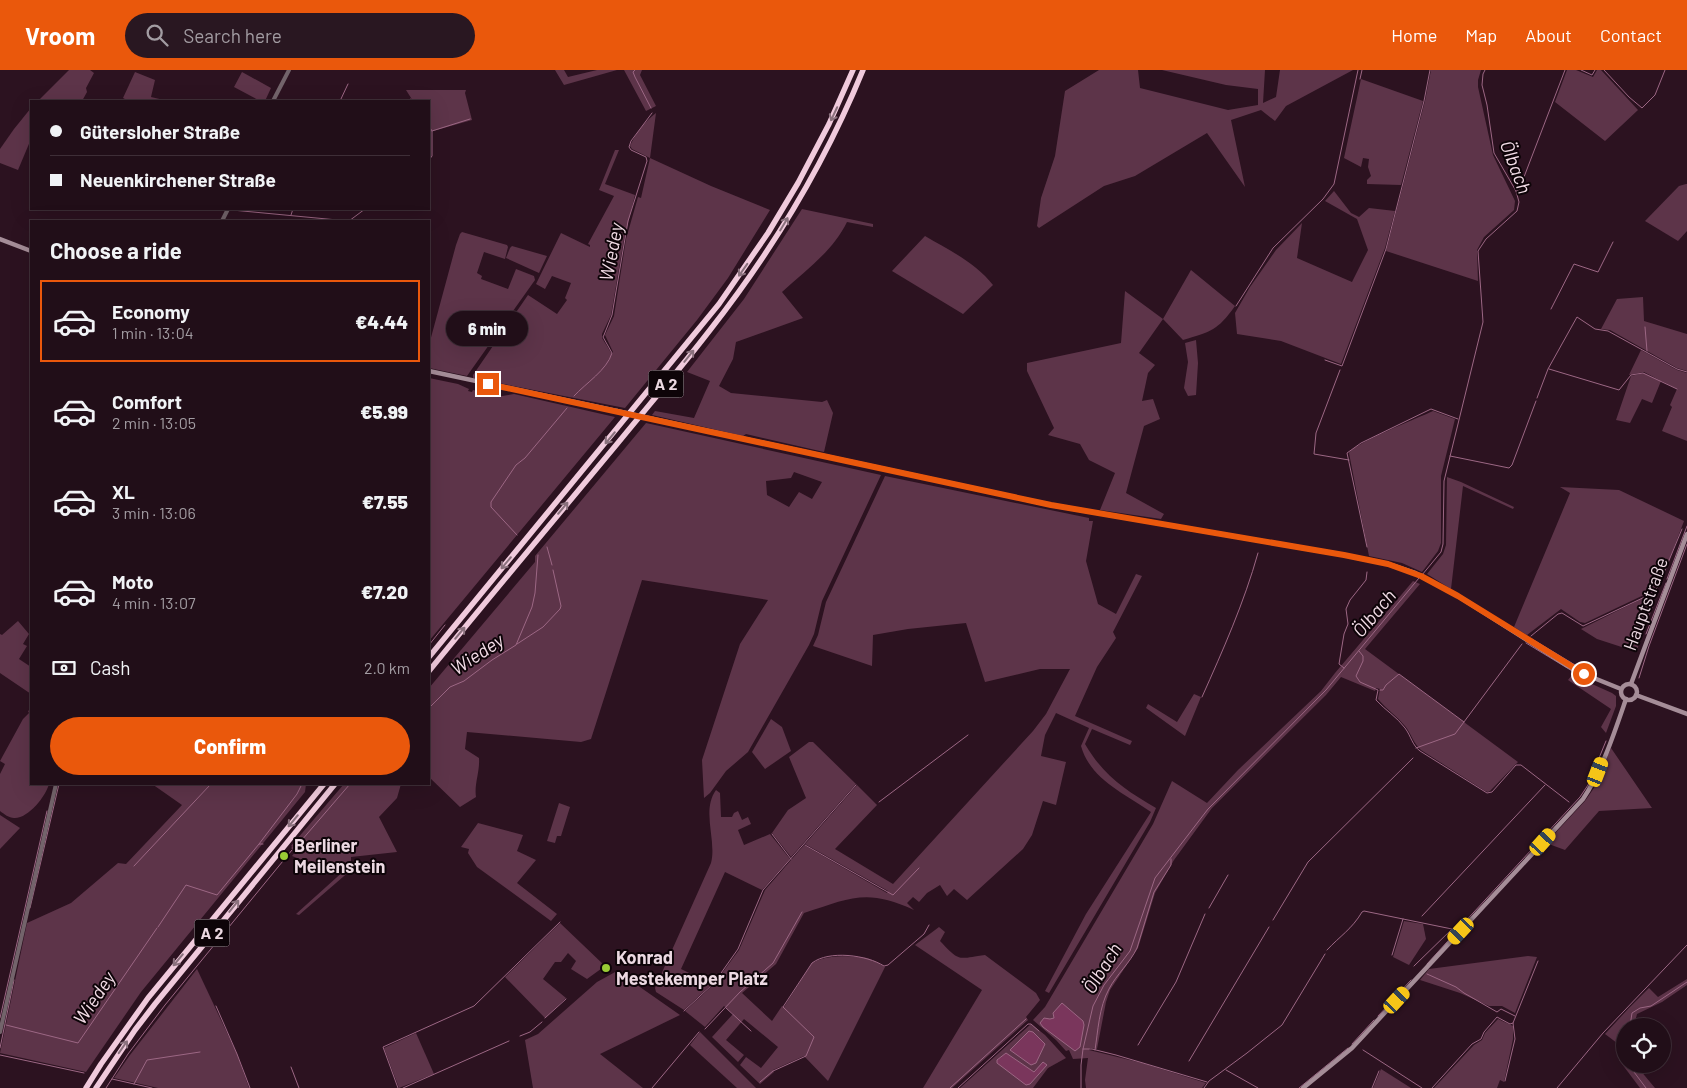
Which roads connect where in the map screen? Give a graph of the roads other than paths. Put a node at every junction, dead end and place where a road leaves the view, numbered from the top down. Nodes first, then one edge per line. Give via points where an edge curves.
1 (289, 70) edge
2 (854, 70) edge
3 (862, 70) edge
4 (274, 100) edge
5 (0, 239) edge
6 (30, 251) edge
7 (430, 371) edge
8 (1687, 534) edge
9 (430, 656) edge
10 (430, 670) edge
11 (1631, 684) junction
12 (1621, 689) junction
13 (1636, 694) junction
14 (1626, 699) junction
15 (1687, 714) edge
16 (56, 785) edge
17 (323, 785) edge
18 (334, 785) edge
19 (0, 1032) edge
20 (86, 1088) edge
21 (96, 1088) edge
22 (1303, 1088) edge

1 - 4 street
2 -> 9 highway, A 2 via 798,183 719,304
10 -> 3 highway, A 2 via 676,372 742,287 806,186
5 - 6 main road
7 - 12 main road, bridge via 1051,505 1388,564 1427,579 1568,666
8 - 11 main road, Hauptstraße
11 - 12 main road via 1625,684
11 - 13 main road via 1636,688
12 - 14 main road
13 - 14 main road via 1632,699
13 - 15 main road
14 - 22 main road via 1598,772 1583,799 1352,1048
16 - 19 street
17 -> 20 highway, A 2 via 148,998
21 -> 18 highway, A 2 via 160,997

